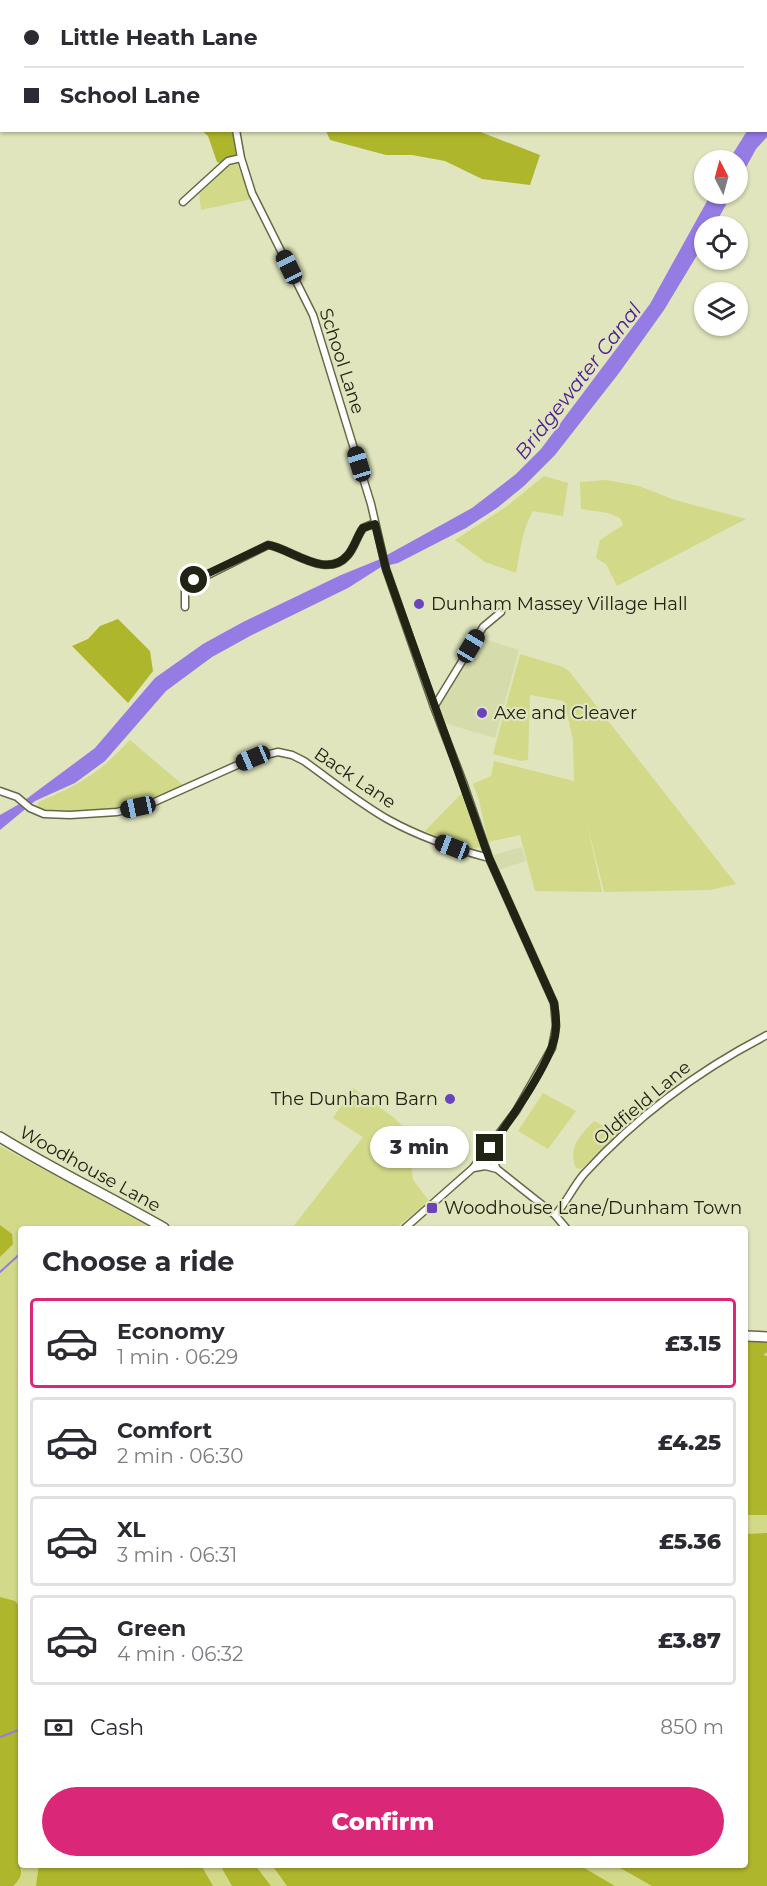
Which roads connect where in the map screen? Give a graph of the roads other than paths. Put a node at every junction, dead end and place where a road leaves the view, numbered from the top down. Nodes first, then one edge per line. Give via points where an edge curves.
1 (236, 132) edge
2 (241, 158) junction
3 (183, 202) dead end
4 (375, 524) junction
5 (185, 607) dead end
6 (501, 612) dead end
7 (434, 707) junction
8 (0, 791) edge
9 (489, 858) junction
10 (767, 1035) edge
11 (0, 1137) edge
12 (490, 1148) junction
13 (473, 1168) junction
14 (497, 1169) junction
15 (555, 1215) junction
16 (161, 1226) edge
17 (407, 1226) edge
18 (564, 1226) edge
19 (748, 1336) edge
20 (767, 1337) edge

1 - 2 street, School Lane
2 - 3 street via 228,161
2 - 4 street, School Lane via 252,193 313,315
4 - 5 street via 363,528 347,557 332,564 312,564 268,545 188,585
4 - 7 street, School Lane via 386,569
6 - 7 street via 483,627
7 - 9 street, School Lane
8 - 9 street, Back Lane via 44,814 117,812 162,799 253,758 278,752 304,761 397,824
9 - 12 street, School Lane via 554,1003 556,1026 547,1058
10 - 15 street, Oldfield Lane via 709,1067 645,1117 582,1176
11 - 16 main road, Woodhouse Lane
12 - 13 street, School Lane
12 - 14 street
13 - 14 street
13 - 17 street
14 - 15 street
15 - 18 street
19 - 20 main road

